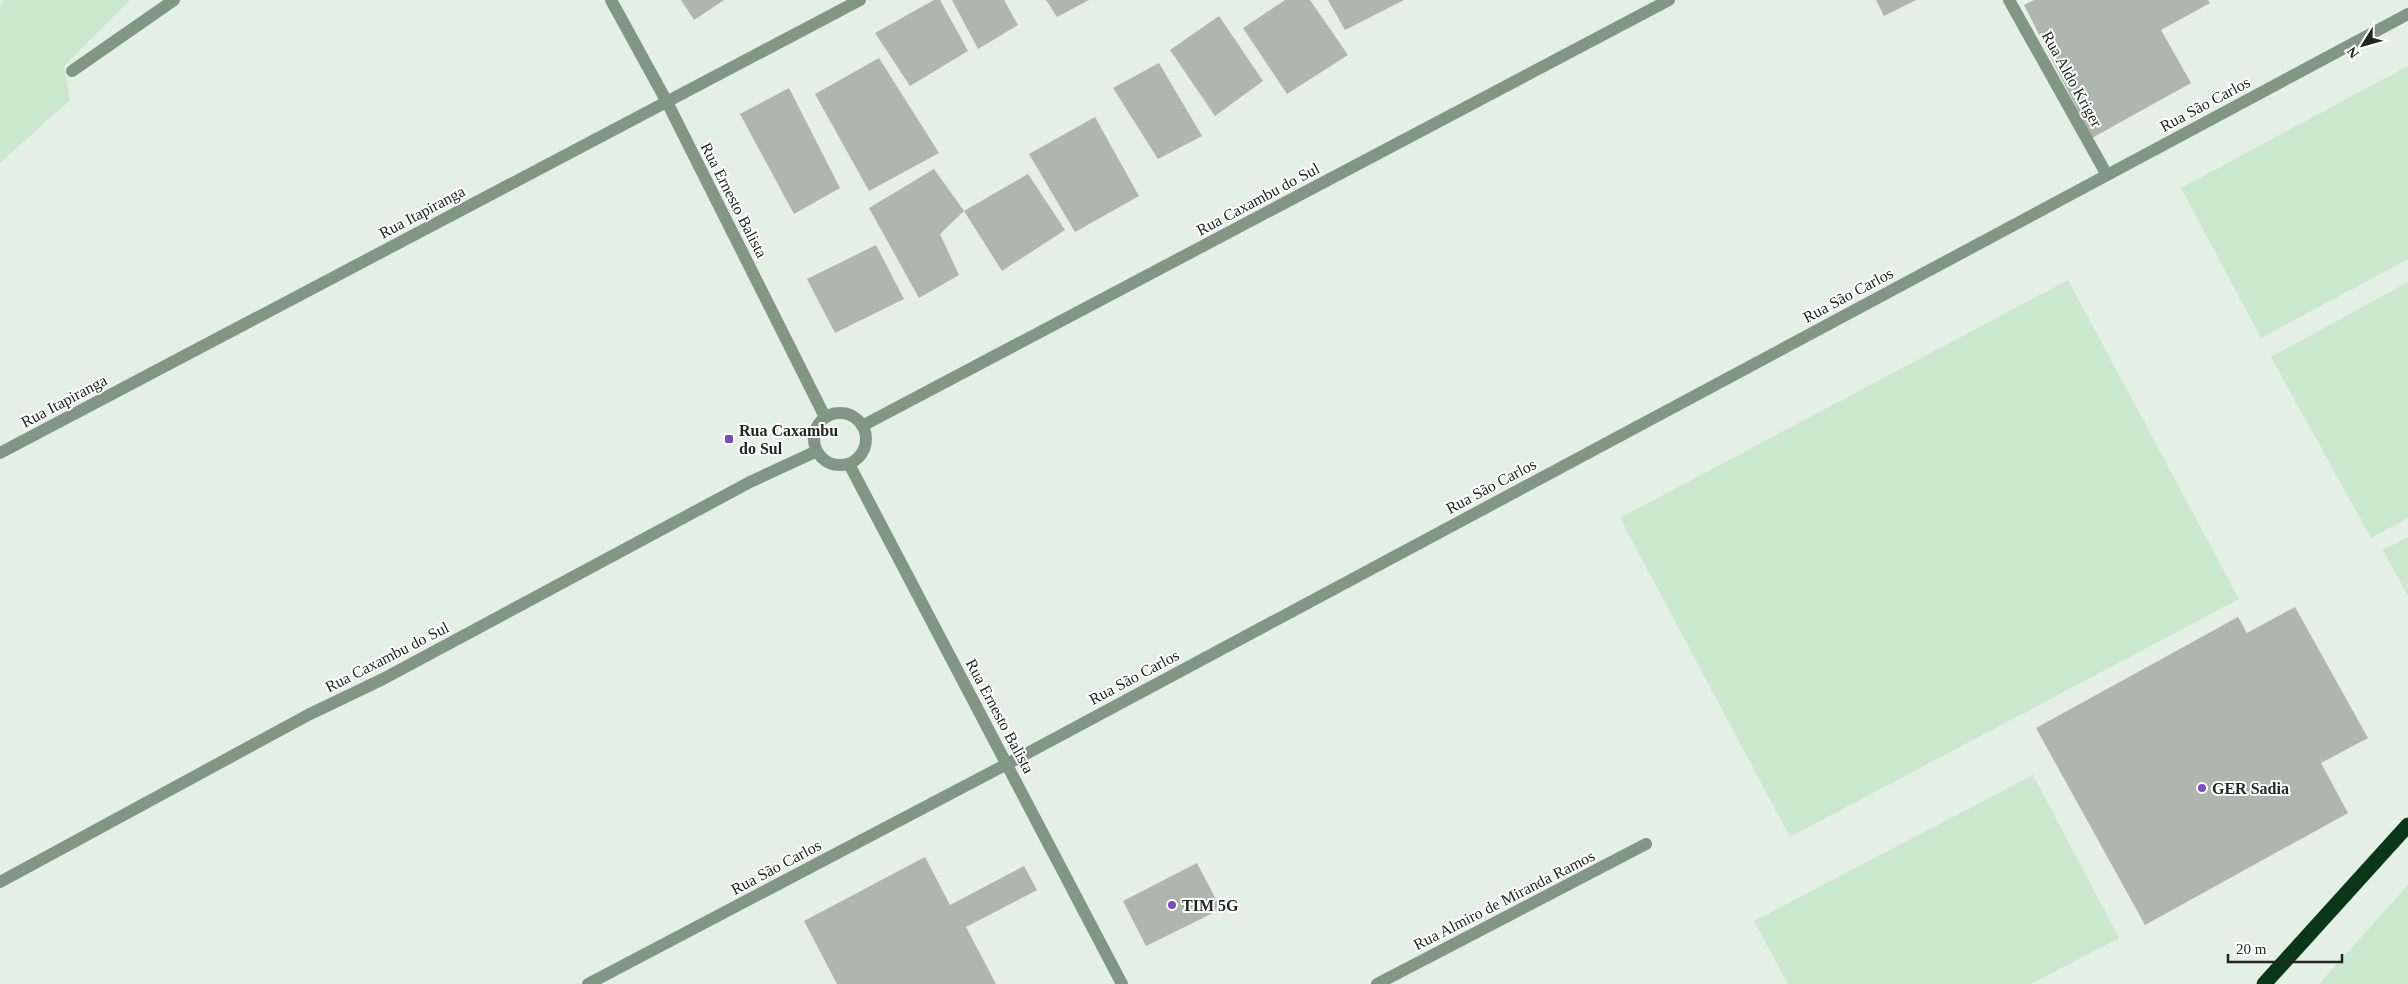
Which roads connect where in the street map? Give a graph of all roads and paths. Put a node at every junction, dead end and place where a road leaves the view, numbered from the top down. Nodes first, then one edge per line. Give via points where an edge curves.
1 (174, 0) edge
2 (611, 0) edge
3 (860, 0) edge
4 (1669, 0) edge
5 (2009, 0) edge
6 (2408, 14) edge
7 (72, 71) dead end
8 (667, 102) junction
9 (2107, 174) junction
10 (825, 417) junction
11 (862, 426) junction
12 (816, 451) junction
13 (0, 453) edge
14 (849, 464) junction
15 (1006, 764) junction
16 (2408, 825) edge
17 (1646, 844) dead end
18 (0, 882) edge
19 (588, 984) edge
20 (1122, 984) edge
21 (1377, 984) edge
22 (2264, 984) edge

1 - 7 street
2 - 8 street, Rua Ernesto Balista
3 - 8 street, Rua Itapiranga
4 - 11 street, Rua Caxambu do Sul
5 - 9 street, Rua Aldo Kriger
6 - 9 street, Rua São Carlos
8 - 10 street, Rua Ernesto Balista
8 - 13 street, Rua Itapiranga
9 - 15 street, Rua São Carlos
10 - 11 street via 841,413 850,415
10 - 12 street via 814,432
11 - 14 street via 865,435 862,452
12 - 14 street via 834,464
12 - 18 street, Rua Caxambu do Sul via 750,482 383,679 308,715
14 - 15 street, Rua Ernesto Balista
15 - 19 street, Rua São Carlos
15 - 20 street, Rua Ernesto Balista
16 - 22 highway
17 - 21 street, Rua Almiro de Miranda Ramos

